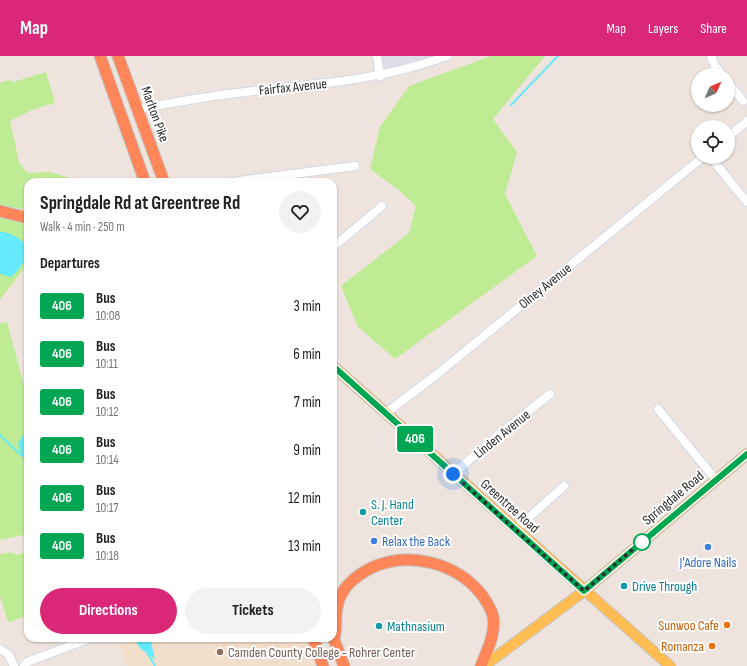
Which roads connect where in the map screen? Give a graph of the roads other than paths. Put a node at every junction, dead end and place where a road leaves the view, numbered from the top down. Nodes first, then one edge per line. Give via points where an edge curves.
1 (100, 56) edge
2 (118, 56) edge
3 (377, 56) edge
4 (447, 56) edge
5 (711, 56) edge
6 (717, 68) edge
7 (380, 76) junction
8 (735, 90) edge
9 (744, 101) dead end
10 (136, 109) junction
11 (747, 121) edge
12 (735, 130) edge
13 (694, 164) edge
14 (716, 164) edge
15 (355, 166) dead end
16 (144, 178) edge
17 (162, 178) edge
18 (263, 178) edge
19 (747, 202) edge
20 (382, 206) dead end
21 (0, 211) edge
22 (24, 217) edge
23 (337, 244) edge
24 (337, 370) edge
25 (550, 394) dead end
26 (658, 409) dead end
27 (386, 413) junction
28 (747, 454) edge
29 (453, 474) junction
30 (716, 480) junction
31 (564, 486) dead end
32 (515, 530) junction
33 (584, 591) junction
34 (337, 604) edge
35 (80, 642) edge
36 (314, 642) edge
37 (335, 642) edge
38 (0, 649) edge
39 (14, 666) edge
40 (24, 666) edge
41 (323, 666) edge
42 (344, 666) edge
43 (483, 666) edge
44 (670, 666) edge

1 - 16 highway
2 - 10 highway, Marlton Pike
3 - 7 street
4 - 7 street, Fairfax Avenue
5 - 6 street
7 - 10 street, Fairfax Avenue via 229,94
8 - 9 street
10 - 17 highway, Marlton Pike
11 - 12 street
13 - 27 street, Olney Avenue
14 - 19 street
15 - 18 street
20 - 23 street
21 - 22 highway
24 - 27 main road, Greentree Road
25 - 29 street, Linden Avenue
26 - 30 street
27 - 29 main road, Greentree Road
28 - 30 main road, Springdale Road
29 - 32 main road, Greentree Road
30 - 33 main road, Springdale Road
31 - 32 street
32 - 33 main road, Greentree Road
33 - 43 main road, Springdale Road
33 - 44 main road, Greentree Road
34 - 43 highway via 349,583 376,565 414,560 432,562 452,570 476,587 490,608 494,630
35 - 40 street via 27,662
36 - 41 highway
37 - 42 highway
38 - 39 street via 9,656

